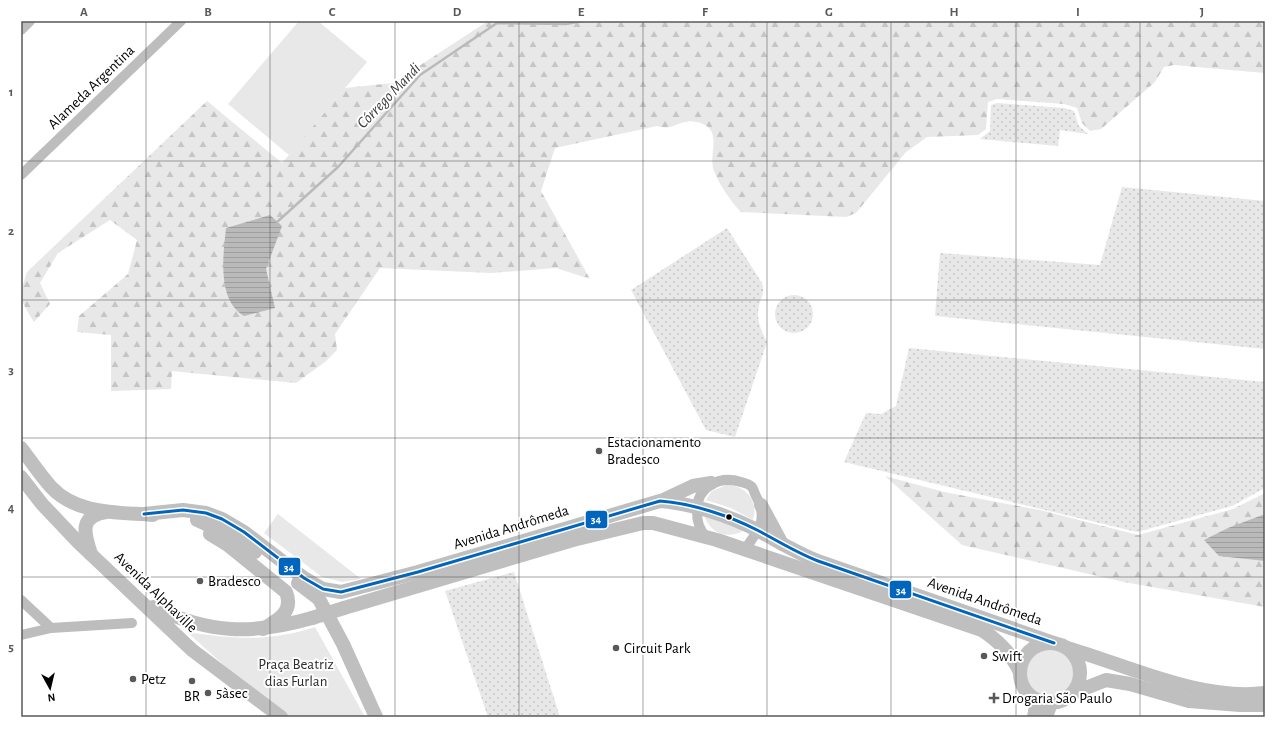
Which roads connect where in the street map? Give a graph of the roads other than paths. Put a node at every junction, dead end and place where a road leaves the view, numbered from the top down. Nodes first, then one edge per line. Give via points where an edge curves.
1 (30, 21) edge
2 (182, 21) edge
3 (21, 30) edge
4 (21, 175) edge
5 (21, 448) edge
6 (21, 477) edge
7 (711, 483) junction
8 (660, 501) junction
9 (761, 505) junction
10 (696, 508) junction
11 (108, 512) junction
12 (144, 514) junction
13 (182, 517) junction
14 (758, 530) junction
15 (706, 537) junction
16 (530, 538) junction
17 (510, 545) junction
18 (782, 545) junction
19 (744, 550) junction
20 (91, 554) junction
21 (531, 554) junction
22 (511, 559) junction
23 (418, 572) junction
24 (413, 588) junction
25 (21, 600) edge
26 (142, 602) junction
27 (132, 623) dead end
28 (51, 628) junction
29 (263, 629) junction
30 (21, 635) edge
31 (1054, 643) junction
32 (1067, 648) junction
33 (1020, 672) junction
34 (1073, 693) junction
35 (1265, 693) edge
36 (1037, 700) junction
37 (1051, 703) junction
38 (1265, 705) edge
39 (281, 717) edge
40 (376, 717) edge
41 (1034, 717) edge
42 (1046, 717) edge

1 - 3 street
2 - 4 street, Alameda Argentina
5 - 11 main road via 52,488 70,502
6 - 20 main road, Avenida Alphaville via 42,504
7 - 8 main road via 693,486
7 - 9 street via 724,479 751,486
7 - 10 street via 702,494
8 - 10 main road, Avenida Andrômeda via 679,502
8 - 16 main road, Avenida Andrômeda
9 - 14 street via 761,522
9 - 18 main road
10 - 14 main road, Avenida Andrômeda
10 - 15 street via 698,524
11 - 12 main road
11 - 20 main road via 96,514 85,525
12 - 13 main road
12 - 23 main road, Avenida Andrômeda via 183,510 206,513 222,519 244,532 304,578 331,591 347,591
13 - 29 main road via 228,545 286,592 289,607 284,615
13 - 40 main road via 210,524 234,537 319,599
14 - 18 main road, Avenida Andrômeda
14 - 19 street
15 - 19 main road, Avenida Andrômeda
15 - 21 main road, Avenida Andrômeda via 664,525 646,523 573,540
16 - 17 main road, Avenida Andrômeda
16 - 21 main road via 528,546
17 - 22 main road via 513,552
17 - 23 main road, Avenida Andrômeda
18 - 31 main road, Avenida Andrômeda via 818,561
19 - 33 main road, Avenida Andrômeda via 982,630 999,641
20 - 26 main road, Avenida Alphaville
21 - 22 main road, Avenida Andrômeda
22 - 24 main road, Avenida Andrômeda
23 - 24 main road via 413,580
24 - 29 main road, Avenida Andrômeda, bridge via 312,618
25 - 28 street
26 - 29 main road, Avenida Andrômeda via 180,620 205,627
26 - 39 main road, Avenida Alphaville via 192,650
27 - 28 street
28 - 30 street
31 - 32 main road
31 - 33 main road via 1039,645 1032,649 1025,655
32 - 34 main road via 1075,655 1079,664 1080,679
32 - 35 main road via 1193,688 1225,693
33 - 36 main road via 1022,685
34 - 37 main road via 1059,702
34 - 38 main road via 1106,680 1190,701
36 - 37 main road
36 - 41 main road
37 - 42 main road

